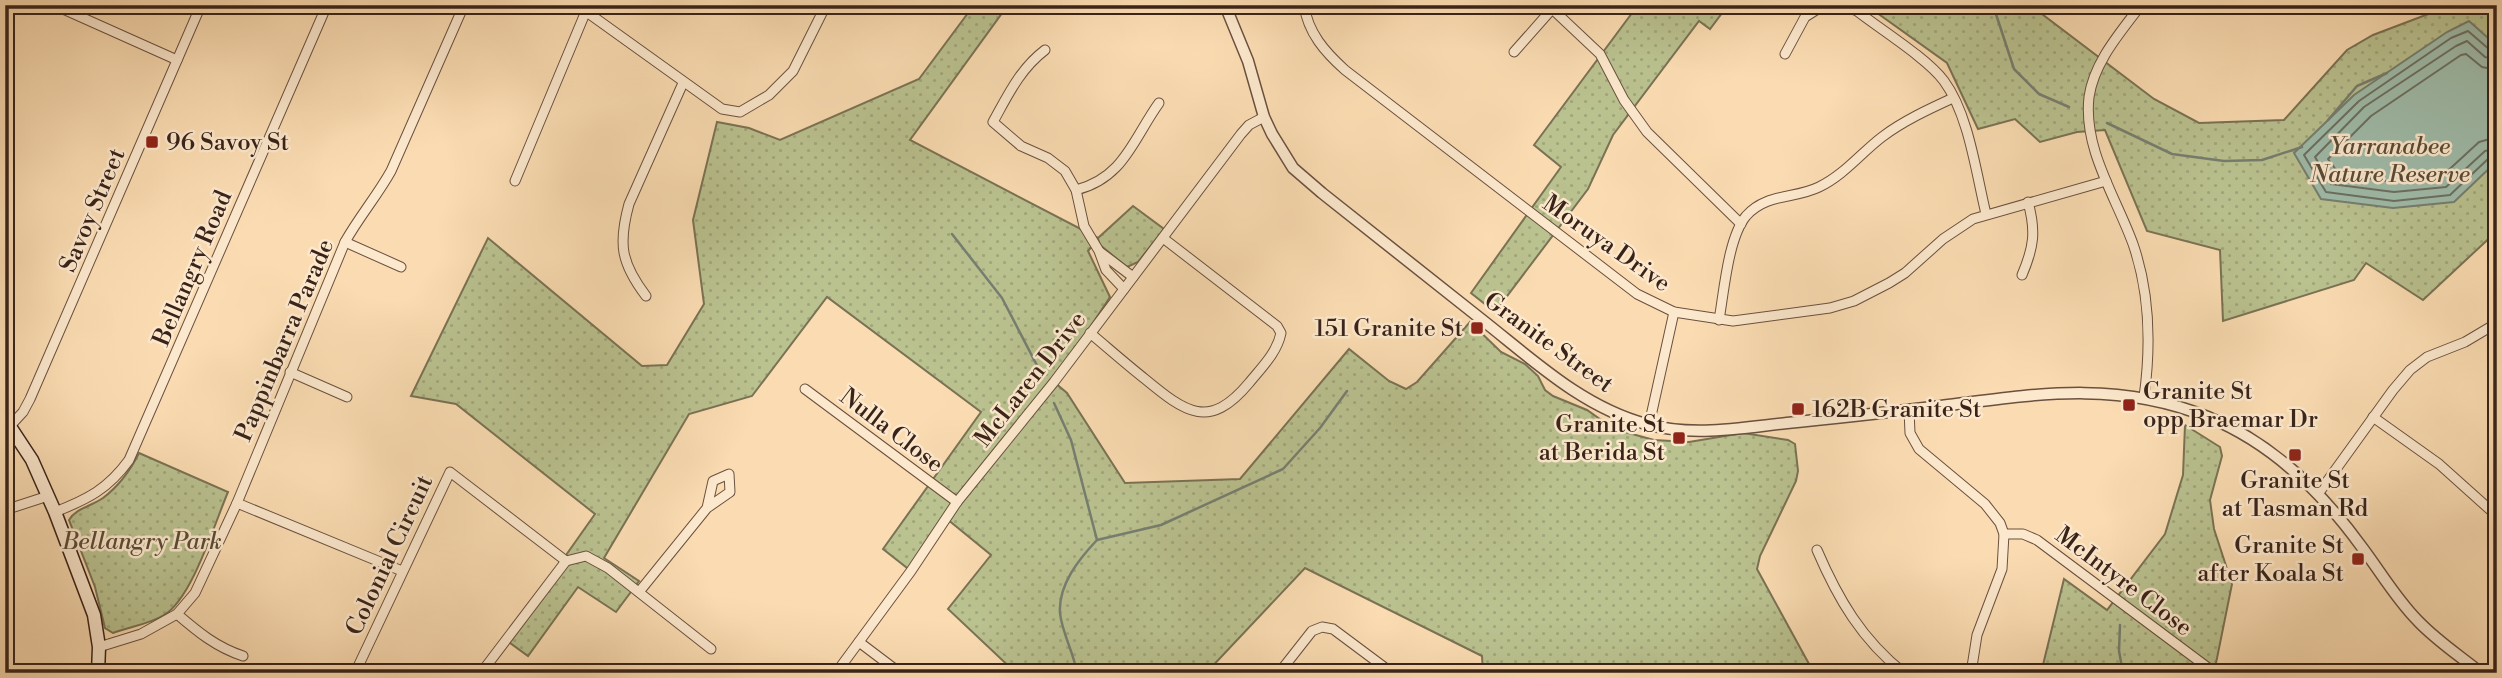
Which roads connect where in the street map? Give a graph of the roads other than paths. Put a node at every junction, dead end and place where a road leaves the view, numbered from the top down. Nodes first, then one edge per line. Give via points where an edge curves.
1 (201, 5) edge
2 (327, 5) edge
3 (464, 5) edge
4 (577, 5) edge
5 (826, 5) edge
6 (1225, 5) edge
7 (1304, 5) edge
8 (1824, 5) edge
9 (1845, 5) edge
10 (2141, 5) edge
11 (60, 6) edge
12 (1550, 7) edge
13 (586, 10) junction
14 (1045, 50) dead end
15 (1514, 52) dead end
16 (1785, 54) dead end
17 (177, 60) junction
18 (683, 83) junction
19 (1953, 99) junction
20 (1159, 103) dead end
21 (1264, 117) junction
22 (515, 181) dead end
23 (2106, 181) junction
24 (1076, 190) junction
25 (2028, 202) junction
26 (1986, 214) junction
27 (1741, 223) junction
28 (1163, 238) junction
29 (345, 243) junction
30 (1099, 251) junction
31 (401, 267) dead end
32 (2022, 275) dead end
33 (1133, 277) junction
34 (1124, 289) junction
35 (646, 296) dead end
36 (1675, 312) junction
37 (1719, 320) junction
38 (2497, 323) edge
39 (1090, 333) junction
40 (290, 372) junction
41 (805, 390) dead end
42 (348, 397) dead end
43 (2144, 397) junction
44 (1909, 410) junction
45 (2373, 417) junction
46 (8, 422) edge
47 (1649, 425) junction
48 (2318, 494) junction
49 (48, 496) junction
50 (957, 502) junction
51 (237, 503) junction
52 (707, 508) dead end
53 (5, 510) edge
54 (55, 512) junction
55 (2497, 516) edge
56 (2004, 534) junction
57 (1817, 550) dead end
58 (566, 561) junction
59 (402, 571) junction
60 (639, 592) junction
61 (177, 614) junction
62 (859, 642) junction
63 (99, 647) junction
64 (710, 649) dead end
65 (243, 656) dead end
66 (98, 673) edge
67 (355, 673) edge
68 (481, 673) edge
69 (836, 673) edge
70 (900, 673) edge
71 (1279, 673) edge
72 (1392, 673) edge
73 (1905, 673) edge
74 (1971, 673) edge
75 (2215, 673) edge
76 (2481, 673) edge

1 - 17 street, Savoy Street
2 - 54 street, Bellangry Road via 129,460 100,491
3 - 29 street, Pappinbarra Parade via 391,171
4 - 13 street
5 - 18 street via 793,71 769,95 740,112 722,109
6 - 21 street, Granite Street
7 - 36 street, Moruya Drive via 1324,52 1345,70 1637,294
8 - 16 street via 1805,17
9 - 19 street via 1937,73
10 - 23 street via 2097,69 2089,97 2092,141
11 - 17 street
12 - 15 street
12 - 27 street via 1600,54 1647,132
13 - 18 street
13 - 22 street
14 - 24 street via 1018,76 993,122 1021,146 1057,164
17 - 46 street, Savoy Street via 30,399 23,412
18 - 35 street via 623,224 625,261
19 - 26 street
19 - 27 street via 1894,129 1826,184 1762,203
20 - 24 street via 1112,173
21 - 28 street, McLaren Drive via 1241,134
21 - 47 street, Granite Street via 1293,168 1322,194 1568,385 1611,412
23 - 25 street, Moruya Drive
23 - 43 street via 2134,246 2146,299 2149,359
24 - 30 street via 1084,226
25 - 26 street, Moruya Drive
25 - 32 street via 2033,250
26 - 37 street, Moruya Drive via 1958,228 1897,278 1854,301 1803,313
27 - 37 street
28 - 33 street, McLaren Drive
28 - 39 street via 1277,326 1281,333 1274,352 1234,401 1208,412 1195,412 1173,402
29 - 31 street
29 - 40 street, Pappinbarra Parade
30 - 33 street
30 - 34 street via 1106,270
33 - 34 street, McLaren Drive
34 - 39 street, McLaren Drive
36 - 37 street, Moruya Drive
36 - 47 street
38 - 45 street via 2418,363
39 - 50 street, McLaren Drive
40 - 42 street
40 - 51 street, Pappinbarra Parade
41 - 50 street, Nulla Close
43 - 44 street, Granite Street via 2044,393
43 - 48 street, Granite Street via 2240,432 2290,466
44 - 47 street, Granite Street via 1715,431
44 - 56 street via 1910,433 1919,449 1985,504
45 - 48 street
45 - 55 street via 2439,464
46 - 49 main road
48 - 76 street, Granite Street via 2419,623
49 - 53 street
49 - 54 main road
50 - 62 street, McLaren Drive
51 - 59 street
51 - 61 street, Pappinbarra Parade via 195,593
52 - 60 street
54 - 63 main road via 94,615
56 - 74 street via 2003,569 1977,635
56 - 75 street, McIntyre Close via 2037,540
57 - 73 street via 1852,620 1881,655
58 - 59 street, Colonial Circuit via 450,472
58 - 60 street via 586,556
58 - 68 street
59 - 67 street, Colonial Circuit
60 - 64 street
61 - 63 street, Pappinbarra Parade via 141,634
61 - 65 street via 208,641
62 - 69 street, McLaren Drive
62 - 70 street
63 - 66 main road
71 - 72 street via 1312,631 1322,626 1333,629

